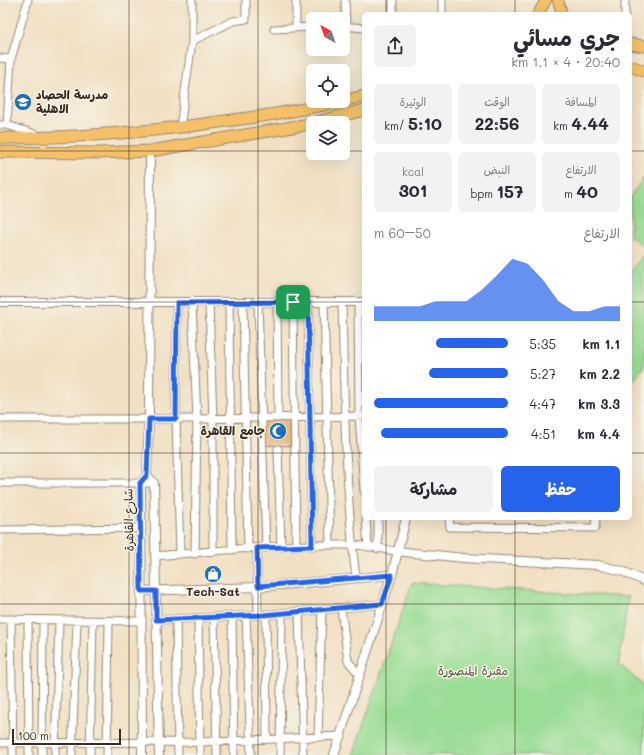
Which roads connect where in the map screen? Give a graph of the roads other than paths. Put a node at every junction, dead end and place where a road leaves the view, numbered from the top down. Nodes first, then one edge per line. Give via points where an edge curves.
1 (28, 0) edge
2 (192, 0) edge
3 (246, 0) edge
4 (296, 0) edge
5 (346, 0) edge
6 (393, 0) edge
7 (442, 0) edge
8 (546, 0) edge
9 (558, 0) edge
10 (625, 0) edge
11 (345, 12) edge
12 (392, 12) edge
13 (442, 12) edge
14 (539, 12) edge
15 (561, 12) edge
16 (625, 12) edge
17 (306, 27) edge
18 (350, 27) edge
19 (296, 28) junction
20 (362, 28) edge
21 (274, 29) dead end
22 (192, 41) junction
23 (632, 44) edge
24 (644, 46) edge
25 (0, 58) edge
26 (11, 59) junction
27 (632, 66) edge
28 (644, 72) edge
29 (362, 96) edge
30 (350, 99) edge
31 (313, 108) edge
32 (362, 110) edge
33 (4, 125) edge
34 (180, 128) junction
35 (0, 138) edge
36 (45, 138) junction
37 (150, 151) junction
38 (0, 152) edge
39 (0, 302) edge
40 (229, 302) junction
41 (243, 302) junction
42 (258, 302) junction
43 (277, 302) junction
44 (293, 302) junction
45 (308, 302) junction
46 (324, 302) junction
47 (342, 302) junction
48 (361, 302) edge
49 (149, 303) junction
50 (177, 303) junction
51 (192, 303) junction
52 (209, 303) junction
53 (310, 416) junction
54 (326, 416) junction
55 (344, 416) junction
56 (362, 416) edge
57 (294, 417) junction
58 (245, 418) junction
59 (260, 418) junction
60 (278, 418) junction
61 (0, 419) edge
62 (149, 419) junction
63 (176, 419) junction
64 (197, 419) junction
65 (213, 419) junction
66 (230, 419) junction
67 (278, 449) dead end
68 (147, 475) junction
69 (0, 483) edge
70 (140, 483) junction
71 (154, 483) junction
72 (366, 520) edge
73 (378, 520) edge
74 (405, 520) edge
75 (449, 520) edge
76 (596, 520) edge
77 (142, 528) junction
78 (0, 530) edge
79 (330, 545) junction
80 (352, 545) junction
81 (296, 546) junction
82 (312, 546) junction
83 (281, 547) junction
84 (368, 547) junction
85 (257, 548) junction
86 (266, 548) junction
87 (248, 549) junction
88 (378, 549) junction
89 (232, 550) junction
90 (396, 551) junction
91 (213, 552) junction
92 (180, 554) junction
93 (195, 554) junction
94 (155, 556) junction
95 (392, 575) junction
96 (356, 578) junction
97 (644, 581) edge
98 (258, 586) junction
99 (141, 591) junction
100 (156, 591) junction
101 (382, 604) junction
102 (341, 608) junction
103 (322, 610) junction
104 (299, 612) junction
105 (282, 613) junction
106 (266, 614) junction
107 (258, 615) junction
108 (232, 616) junction
109 (246, 616) junction
110 (214, 617) junction
111 (198, 618) junction
112 (0, 619) edge
113 (11, 619) junction
114 (176, 619) junction
115 (28, 620) junction
116 (43, 620) junction
117 (156, 620) junction
118 (59, 621) junction
119 (77, 621) junction
120 (93, 621) junction
121 (142, 621) junction
122 (109, 622) junction
123 (359, 674) junction
124 (342, 736) junction
125 (318, 737) junction
126 (281, 738) junction
127 (303, 738) junction
128 (268, 739) junction
129 (250, 740) junction
130 (234, 741) junction
131 (142, 742) junction
132 (177, 742) junction
133 (200, 742) junction
134 (216, 742) junction
135 (0, 743) edge
136 (42, 743) junction
137 (55, 743) junction
138 (72, 743) junction
139 (90, 743) junction
140 (108, 743) junction
141 (159, 743) junction
142 (13, 744) junction
143 (28, 744) junction
144 (13, 755) edge
145 (29, 755) edge
146 (42, 755) edge
147 (55, 755) edge
148 (72, 755) edge
149 (90, 755) edge
150 (107, 755) edge
151 (142, 755) edge
152 (159, 755) edge
153 (178, 755) edge
154 (200, 755) edge
155 (217, 755) edge
156 (234, 755) edge
157 (251, 755) edge
158 (280, 755) edge
159 (303, 755) edge
160 (334, 755) edge

1 - 26 street
2 - 22 street
3 - 22 street via 246,19 233,21
4 - 19 street
5 - 11 street
6 - 12 street
7 - 13 street
8 - 14 main road
9 - 15 main road
10 - 16 street
17 - 19 street
18 - 20 street
19 - 21 street
22 - 34 street
23 - 24 highway
25 - 26 street
26 - 33 street
27 - 28 highway
29 - 30 highway
31 - 34 highway
32 - 37 highway via 304,125
33 - 36 street
34 - 36 highway
35 - 36 highway
37 - 38 highway
37 - 49 street
39 - 49 street
40 - 41 street
40 - 52 street
40 - 66 street
41 - 42 street
41 - 58 street
42 - 43 street
42 - 59 street
43 - 44 street
43 - 60 street
44 - 45 street
44 - 57 street
45 - 46 street
45 - 53 street
46 - 47 street
46 - 54 street
47 - 48 street
47 - 55 street
48 - 56 street
49 - 50 street
49 - 62 street
50 - 51 street
50 - 63 street
51 - 52 street
51 - 64 street
52 - 65 street
53 - 54 street
53 - 57 street
53 - 82 street
54 - 55 street
54 - 79 street
55 - 56 street
55 - 80 street
57 - 60 street
57 - 81 street
58 - 59 street
58 - 66 street
58 - 87 street
59 - 60 street
59 - 86 street
61 - 62 street
62 - 63 street
62 - 68 street
63 - 64 street
63 - 92 street
64 - 65 street
64 - 93 street
65 - 66 street
65 - 91 street
66 - 89 street
67 - 83 street
68 - 70 street, شارع القاهرة
68 - 71 street, شارع القاهرة
69 - 70 street
70 - 71 street
70 - 77 street, شارع القاهرة
71 - 94 street
72 - 84 street
73 - 88 street
74 - 90 street
75 - 76 street via 450,527 596,528
77 - 78 street
77 - 99 street, شارع القاهرة
79 - 80 street
79 - 82 street
80 - 84 street
80 - 96 street
81 - 82 street
81 - 83 street
83 - 86 street
84 - 88 street
85 - 86 street
85 - 87 street
85 - 98 street
87 - 89 street
88 - 90 street
89 - 91 street
90 - 95 street
90 - 97 street via 464,558 598,565 622,571
91 - 93 street
92 - 93 street
92 - 94 street
94 - 100 street
95 - 96 street
95 - 101 street
96 - 98 street
98 - 100 street
98 - 107 street
99 - 100 street
99 - 121 street, شارع القاهرة
100 - 117 street
101 - 102 street
101 - 123 street
102 - 103 street
102 - 123 street via 348,661
103 - 104 street
103 - 125 street
104 - 105 street
104 - 127 street
105 - 106 street
105 - 126 street
106 - 107 street
106 - 128 street
107 - 109 street
108 - 109 street
108 - 110 street
108 - 130 street
109 - 129 street
110 - 111 street
110 - 134 street
111 - 114 street
111 - 133 street
112 - 113 street
113 - 115 street
113 - 142 street
114 - 117 street
114 - 132 street
115 - 116 street
115 - 143 street
116 - 118 street
116 - 136 street
117 - 141 street
118 - 119 street
118 - 137 street
119 - 120 street
119 - 138 street
120 - 122 street
120 - 139 street
121 - 122 street
121 - 131 street, شارع القاهرة
122 - 140 street
123 - 124 street
124 - 125 street
124 - 160 street
125 - 127 street
126 - 127 street
126 - 128 street
126 - 158 street
127 - 159 street
128 - 129 street
129 - 130 street
129 - 157 street
130 - 134 street
130 - 156 street
131 - 140 street
131 - 141 street
131 - 151 street, شارع القاهرة
132 - 133 street
132 - 141 street
132 - 153 street
133 - 134 street
133 - 154 street
134 - 155 street
135 - 142 street
136 - 137 street
136 - 143 street
136 - 146 street
137 - 138 street
137 - 147 street
138 - 139 street
138 - 148 street
139 - 140 street
139 - 149 street
140 - 150 street
141 - 152 street
142 - 143 street
142 - 144 street
143 - 145 street

